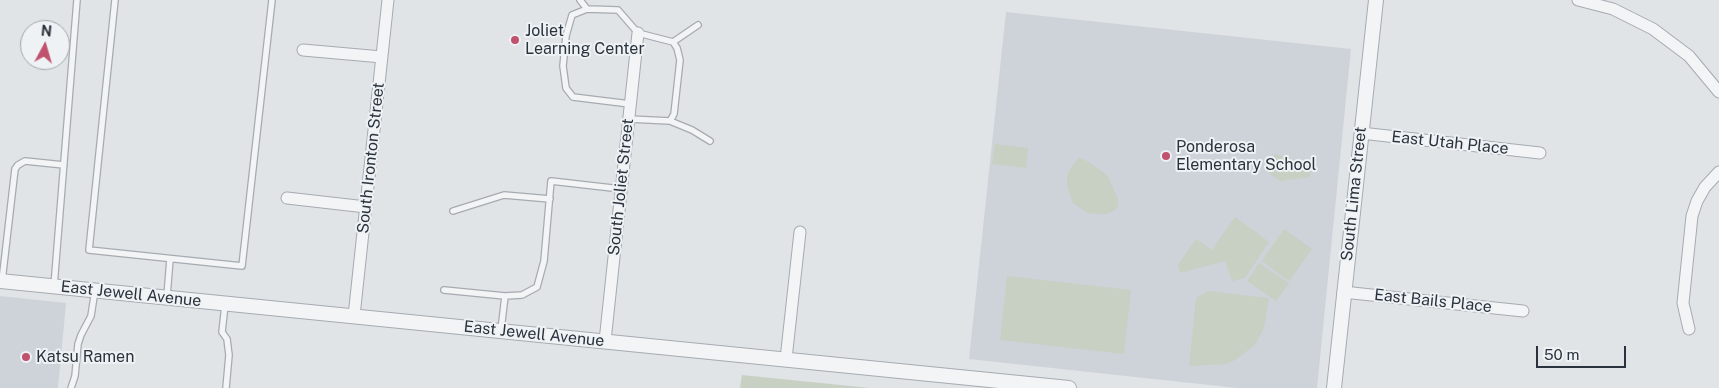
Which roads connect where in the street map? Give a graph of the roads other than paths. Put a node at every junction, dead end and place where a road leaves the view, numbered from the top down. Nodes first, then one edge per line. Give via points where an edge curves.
1 (77, 0) edge
2 (115, 0) edge
3 (272, 0) edge
4 (388, 0) edge
5 (580, 0) edge
6 (1376, 0) edge
7 (1578, 0) edge
8 (587, 9) junction
9 (698, 26) dead end
10 (638, 33) junction
11 (673, 42) junction
12 (303, 50) dead end
13 (382, 57) junction
14 (1719, 92) edge
15 (630, 104) junction
16 (629, 119) junction
17 (670, 121) junction
18 (1361, 134) junction
19 (710, 141) dead end
20 (1540, 153) dead end
21 (64, 165) junction
22 (1719, 172) edge
23 (621, 189) junction
24 (287, 198) dead end
25 (550, 199) junction
26 (366, 207) junction
27 (453, 211) dead end
28 (800, 232) dead end
29 (170, 258) junction
30 (1, 281) edge
31 (54, 286) junction
32 (95, 290) junction
33 (444, 290) dead end
34 (1343, 292) junction
35 (505, 296) junction
36 (167, 297) junction
37 (225, 303) junction
38 (1523, 311) dead end
39 (354, 316) junction
40 (1689, 329) dead end
41 (501, 330) junction
42 (605, 341) junction
43 (786, 359) junction
44 (71, 388) edge
45 (226, 388) edge
46 (1060, 388) edge
47 (1334, 388) edge

1 - 21 lane
2 - 29 lane via 89,250
3 - 29 lane via 242,266
4 - 13 street, South Ironton Street
5 - 8 lane
6 - 18 street, South Lima Street
7 - 14 street via 1613,9 1653,29 1689,56
8 - 10 lane via 618,10
8 - 15 lane via 572,15 566,36 563,66 566,88 573,97
9 - 11 lane
10 - 11 lane
10 - 15 street, South Joliet Street
11 - 17 lane via 680,60 674,114
12 - 13 street
13 - 26 street, South Ironton Street
15 - 16 street, South Joliet Street
16 - 17 lane
16 - 23 street, South Joliet Street
17 - 19 lane
18 - 20 street, East Utah Place
18 - 34 street, South Lima Street
21 - 30 lane via 25,161 15,169
21 - 31 lane
22 - 40 street via 1705,187 1692,216 1683,303
23 - 25 lane via 551,181
23 - 42 street, South Joliet Street
24 - 26 street
25 - 27 lane via 504,195
25 - 35 lane via 544,261 537,287 522,295
26 - 39 street, South Ironton Street
28 - 43 street
29 - 36 lane
30 - 31 street, East Jewell Avenue
31 - 32 street, East Jewell Avenue
32 - 36 street, East Jewell Avenue
32 - 44 lane via 91,316 78,344
33 - 35 lane
34 - 38 street, East Bails Place
34 - 47 street, South Lima Street
35 - 41 lane
36 - 37 street, East Jewell Avenue
37 - 39 street, East Jewell Avenue
37 - 45 lane via 222,332 229,344
39 - 41 street, East Jewell Avenue
41 - 42 street, East Jewell Avenue
42 - 43 street, East Jewell Avenue
43 - 46 street, East Jewell Avenue

